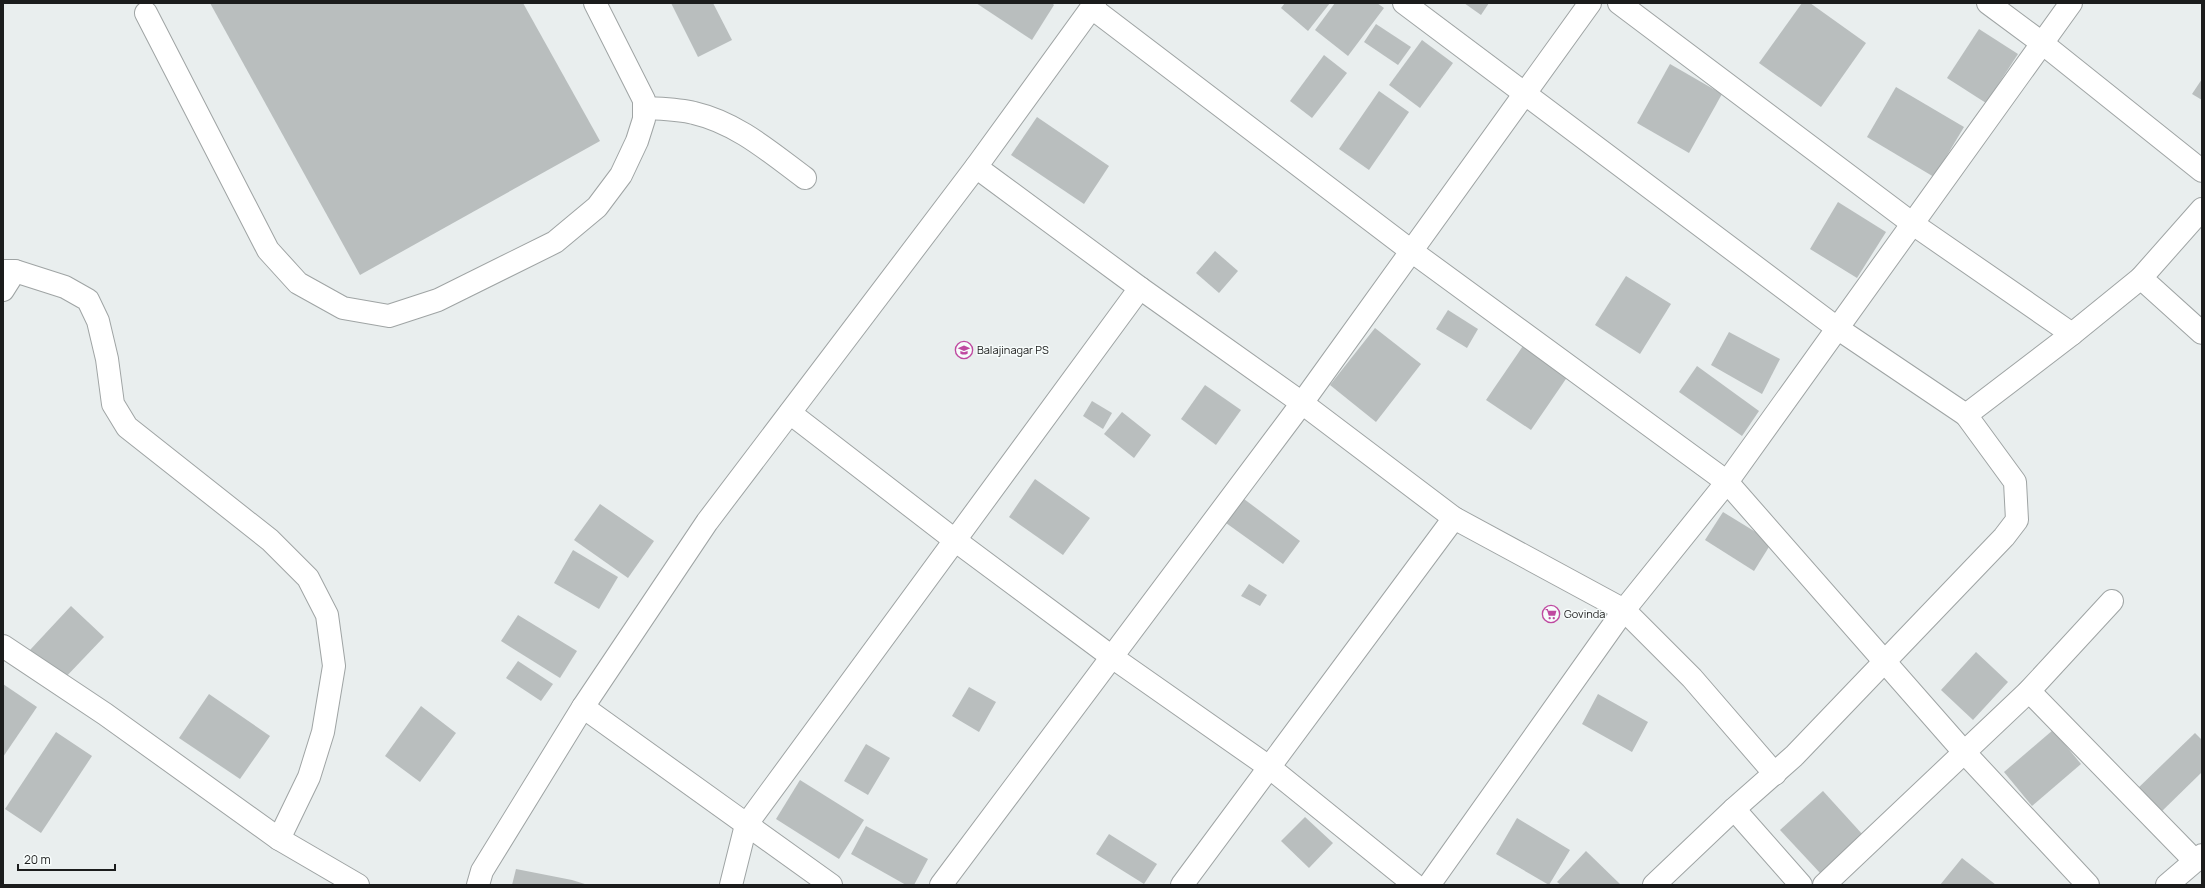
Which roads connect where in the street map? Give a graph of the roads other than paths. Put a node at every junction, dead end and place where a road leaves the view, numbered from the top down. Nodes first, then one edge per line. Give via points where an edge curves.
1 (595, 3) edge
2 (1404, 3) edge
3 (1590, 3) edge
4 (1618, 3) edge
5 (1988, 3) edge
6 (2071, 3) edge
7 (1094, 6) edge
8 (146, 13) dead end
9 (2042, 43) junction
10 (1525, 93) junction
11 (645, 108) junction
12 (976, 167) junction
13 (2202, 171) edge
14 (805, 178) dead end
15 (2202, 209) edge
16 (1913, 224) junction
17 (1410, 250) junction
18 (9, 271) edge
19 (2141, 278) junction
20 (1140, 288) junction
21 (3, 290) edge
22 (1837, 328) junction
23 (2202, 333) edge
24 (2072, 334) junction
25 (1302, 403) junction
26 (790, 413) junction
27 (1966, 415) junction
28 (1727, 482) junction
29 (1454, 518) junction
30 (956, 541) junction
31 (2112, 601) dead end
32 (1624, 610) junction
33 (3, 646) edge
34 (1112, 657) junction
35 (1884, 663) junction
36 (2029, 691) junction
37 (583, 707) junction
38 (1964, 752) junction
39 (1269, 767) junction
40 (1775, 774) junction
41 (1734, 809) junction
42 (746, 825) junction
43 (279, 839) junction
44 (2199, 858) edge
45 (358, 885) edge
46 (478, 885) edge
47 (731, 885) edge
48 (831, 885) edge
49 (941, 885) edge
50 (1182, 885) edge
51 (1415, 885) edge
52 (1429, 885) edge
53 (1654, 885) edge
54 (1801, 885) edge
55 (1824, 885) edge
56 (2088, 885) edge
57 (2167, 885) edge

1 - 11 street via 644,100
2 - 10 street
3 - 10 street
4 - 16 street
5 - 9 street
6 - 9 street
7 - 12 street
7 - 17 street
8 - 11 street via 268,250 298,283 343,308 389,316 431,302 555,242 597,207 620,176 638,141
9 - 13 street
9 - 16 street
10 - 17 street
10 - 22 street
11 - 14 street via 693,112 716,119 735,128
12 - 20 street
12 - 26 street
15 - 19 street
16 - 22 street
16 - 24 street
17 - 25 street
17 - 28 street
18 - 21 street
18 - 43 street via 65,288 88,300 98,321 107,359 113,404 127,427 270,540 308,578 327,615 334,666 323,732 309,777
19 - 23 street
19 - 24 street
20 - 25 street
20 - 30 street
22 - 27 street
22 - 28 street
24 - 27 street
25 - 29 street
25 - 34 street
26 - 30 street
26 - 37 street via 707,522
27 - 35 street via 2015,482 2017,520 2004,537
28 - 32 street
28 - 35 street
29 - 32 street
29 - 39 street
30 - 34 street
30 - 42 street
31 - 36 street
32 - 40 street via 1692,678
32 - 52 street
33 - 43 street via 105,714
34 - 39 street
34 - 49 street
35 - 38 street
35 - 40 street
36 - 38 street
36 - 44 street
37 - 42 street
37 - 46 street via 482,871
38 - 55 street
38 - 56 street
39 - 50 street
39 - 51 street
40 - 41 street
41 - 53 street
41 - 54 street
42 - 47 street
42 - 48 street
43 - 45 street
44 - 57 street

